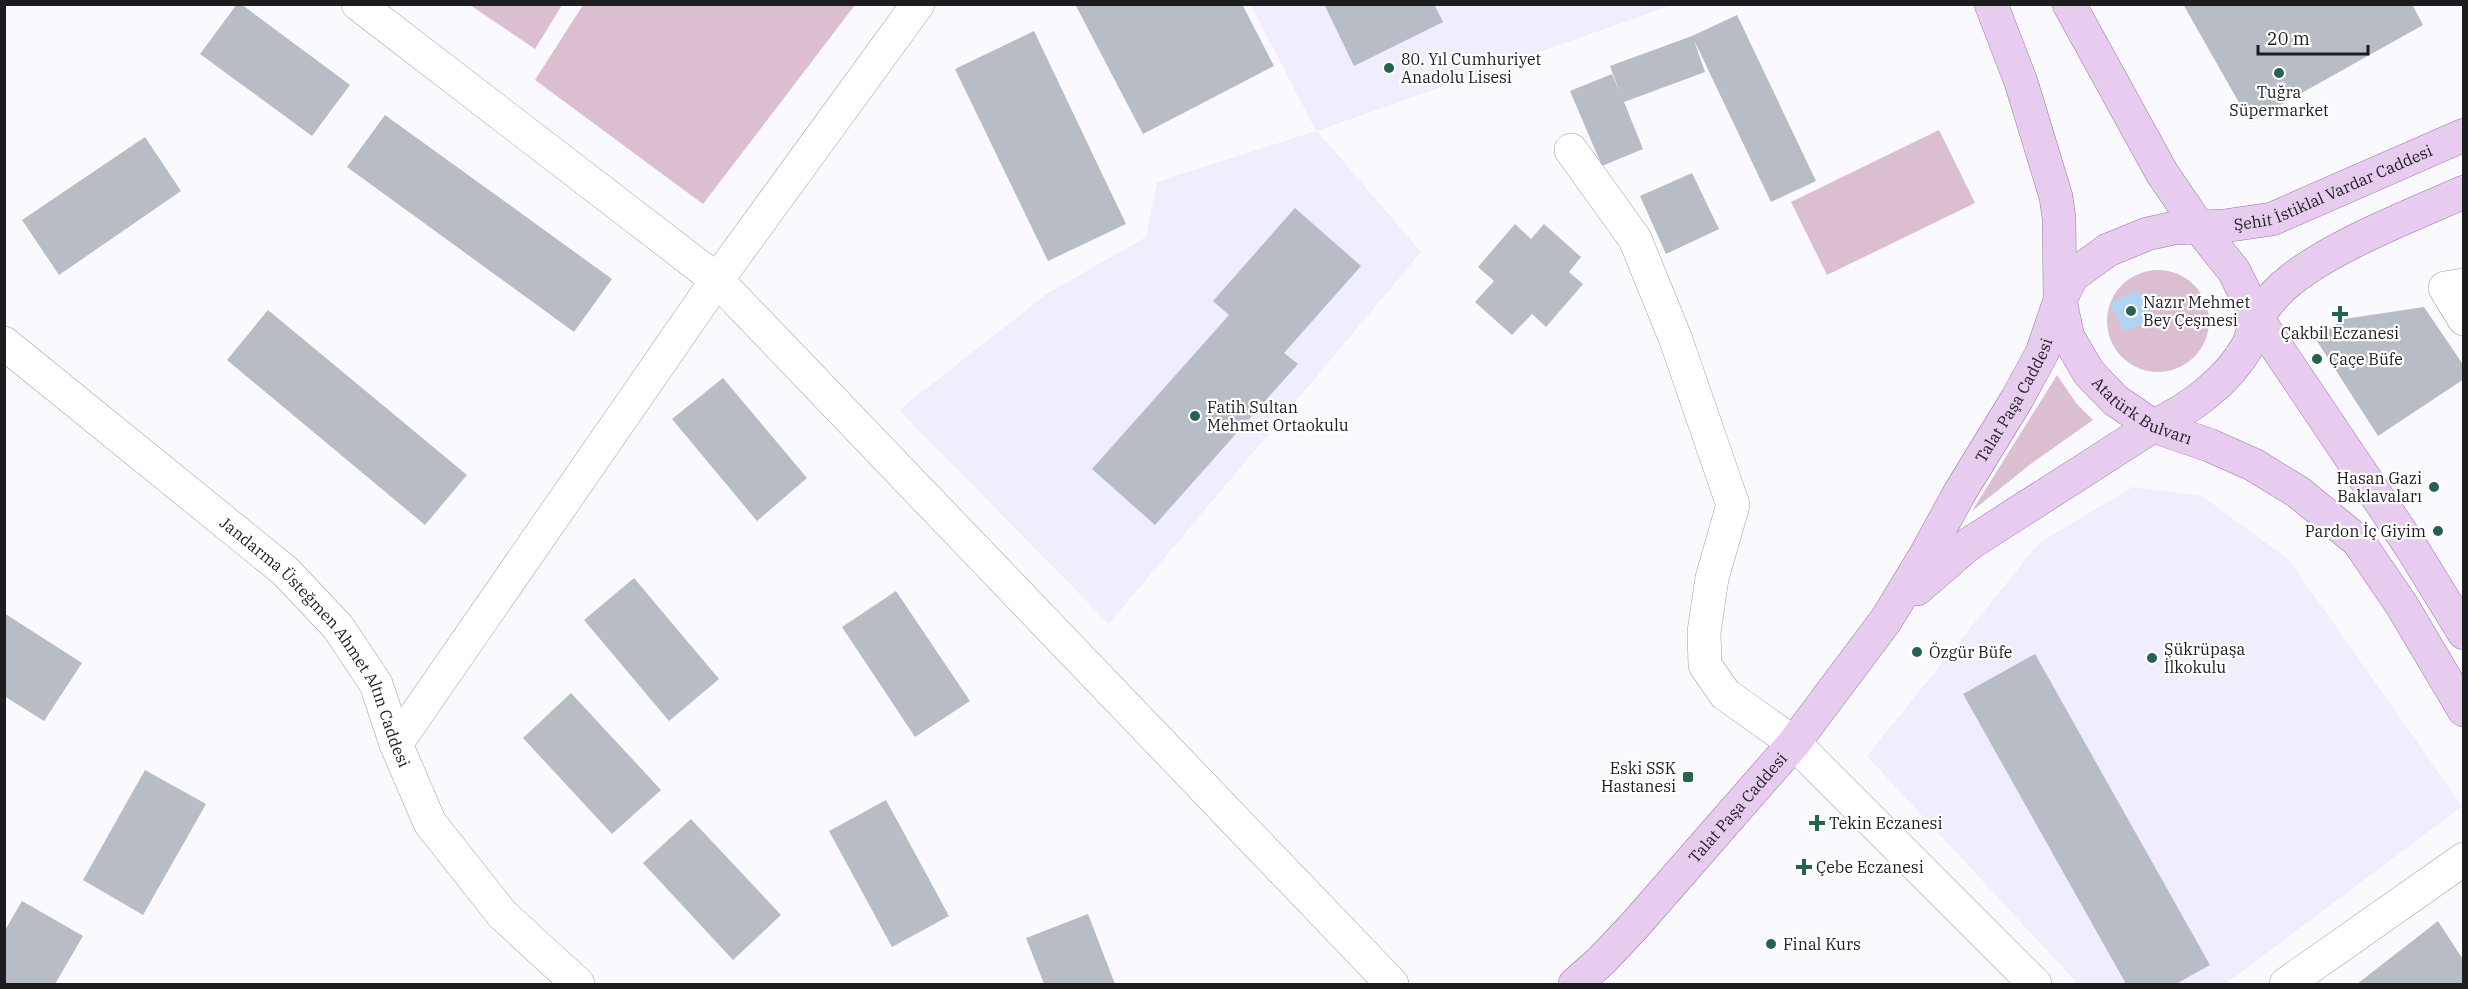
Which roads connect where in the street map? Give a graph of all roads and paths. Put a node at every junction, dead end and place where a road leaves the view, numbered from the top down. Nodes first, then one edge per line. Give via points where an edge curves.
1 (358, 4) edge
2 (918, 4) edge
3 (1991, 4) edge
4 (2069, 4) edge
5 (2463, 135) edge
6 (1571, 150) dead end
7 (2463, 192) edge
8 (2198, 226) junction
9 (717, 280) junction
10 (2454, 287) edge
11 (2060, 300) junction
12 (2257, 318) junction
13 (2463, 319) edge
14 (4, 344) edge
15 (2153, 426) junction
16 (1886, 620) junction
17 (2463, 633) edge
18 (2463, 710) edge
19 (1794, 743) junction
20 (396, 744) junction
21 (2463, 859) edge
22 (578, 984) edge
23 (1392, 984) edge
24 (1575, 984) edge
25 (2035, 984) edge
26 (2286, 984) edge

1 - 9 street
2 - 9 street
3 - 11 main road, Atatürk Bulvarı via 2056,197
4 - 8 main road via 2162,173
5 - 8 main road, Şehit İstiklal Vardar Caddesi via 2272,219
6 - 19 street via 1635,239 1676,340 1733,506 1712,578 1704,632 1706,665 1725,694
7 - 12 main road via 2331,254 2292,280
8 - 11 main road via 2147,234 2108,250 2072,276
8 - 12 main road via 2234,271
9 - 20 street
9 - 23 street
10 - 13 street
11 - 15 main road, Atatürk Bulvarı via 2068,337 2089,373 2115,400
11 - 16 main road, Talat Paşa Caddesi via 2042,353
12 - 15 main road via 2246,348 2228,372 2190,406
12 - 17 main road via 2413,550
14 - 20 street, Jandarma Üsteğmen Ahmet Altın Caddesi via 285,571 338,627 376,684
15 - 16 main road, Talat Paşa Caddesi via 1969,544
15 - 18 main road, Atatürk Bulvarı via 2254,465 2298,492 2358,541 2401,604
16 - 19 main road, Talat Paşa Caddesi
19 - 24 main road, Talat Paşa Caddesi via 1635,925
19 - 25 street
20 - 22 street, Jandarma Üsteğmen Ahmet Altın Caddesi via 430,823 502,914
21 - 26 street

